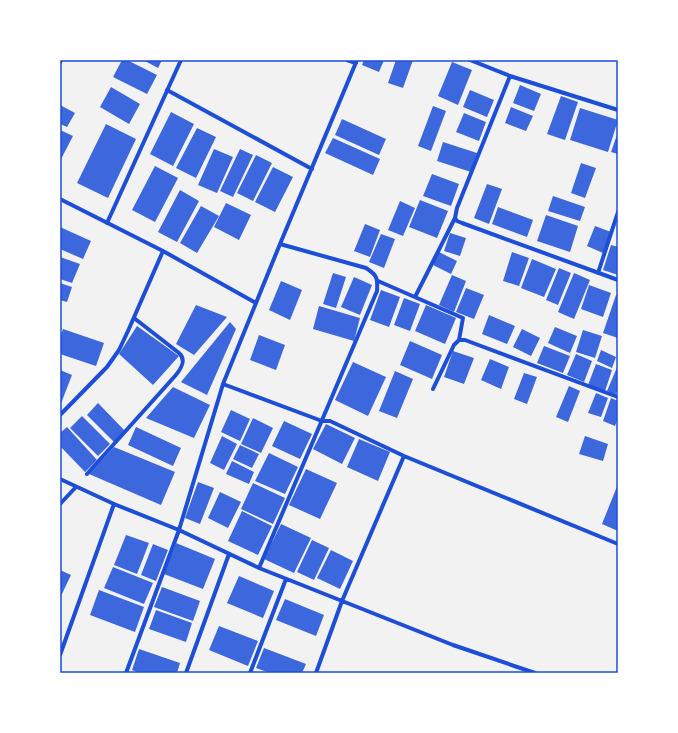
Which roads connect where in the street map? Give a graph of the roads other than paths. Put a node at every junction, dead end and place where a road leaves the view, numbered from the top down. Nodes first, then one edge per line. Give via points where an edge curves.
1 (181, 60) edge
2 (347, 60) edge
3 (470, 60) edge
4 (357, 62) edge
5 (510, 76) junction
6 (167, 90) junction
7 (618, 110) edge
8 (312, 169) junction
9 (60, 199) edge
10 (618, 212) edge
11 (455, 218) junction
12 (107, 223) junction
13 (280, 244) junction
14 (163, 251) junction
15 (598, 273) junction
16 (618, 280) edge
17 (378, 281) junction
18 (415, 297) junction
19 (256, 303) junction
20 (134, 318) junction
21 (459, 340) junction
22 (223, 384) junction
23 (434, 389) dead end
24 (618, 397) edge
25 (60, 415) edge
26 (322, 421) junction
27 (404, 456) junction
28 (87, 474) dead end
29 (60, 479) edge
30 (76, 487) junction
31 (60, 504) edge
32 (114, 504) junction
33 (179, 530) junction
34 (618, 544) edge
35 (229, 554) junction
36 (259, 568) junction
37 (286, 579) junction
38 (342, 601) junction
39 (60, 655) edge
40 (126, 673) edge
41 (186, 673) edge
42 (250, 673) edge
43 (316, 673) edge
44 (535, 673) edge

1 - 6 street
2 - 4 street
3 - 5 street
4 - 8 street
5 - 7 street
5 - 11 street
6 - 8 street
6 - 12 street
8 - 13 street
9 - 12 street
10 - 15 street
11 - 15 street via 462,223
11 - 18 street
12 - 14 street
13 - 17 street via 366,268
13 - 19 street
14 - 19 street
14 - 20 street
15 - 16 street
17 - 18 street
17 - 26 street via 377,291
18 - 21 street via 464,318
19 - 22 street
20 - 25 street via 119,350 107,367
20 - 28 street via 182,356 180,370
21 - 23 street via 454,345
21 - 24 street via 469,341
22 - 26 street
22 - 33 street
26 - 27 street via 330,421
26 - 36 street
27 - 34 street
27 - 38 street
29 - 30 street
30 - 31 street
30 - 32 street
32 - 33 street
32 - 39 street
33 - 35 street
33 - 40 street
35 - 36 street
35 - 41 street
36 - 37 street
37 - 38 street
37 - 42 street
38 - 43 street
38 - 44 street via 453,645

